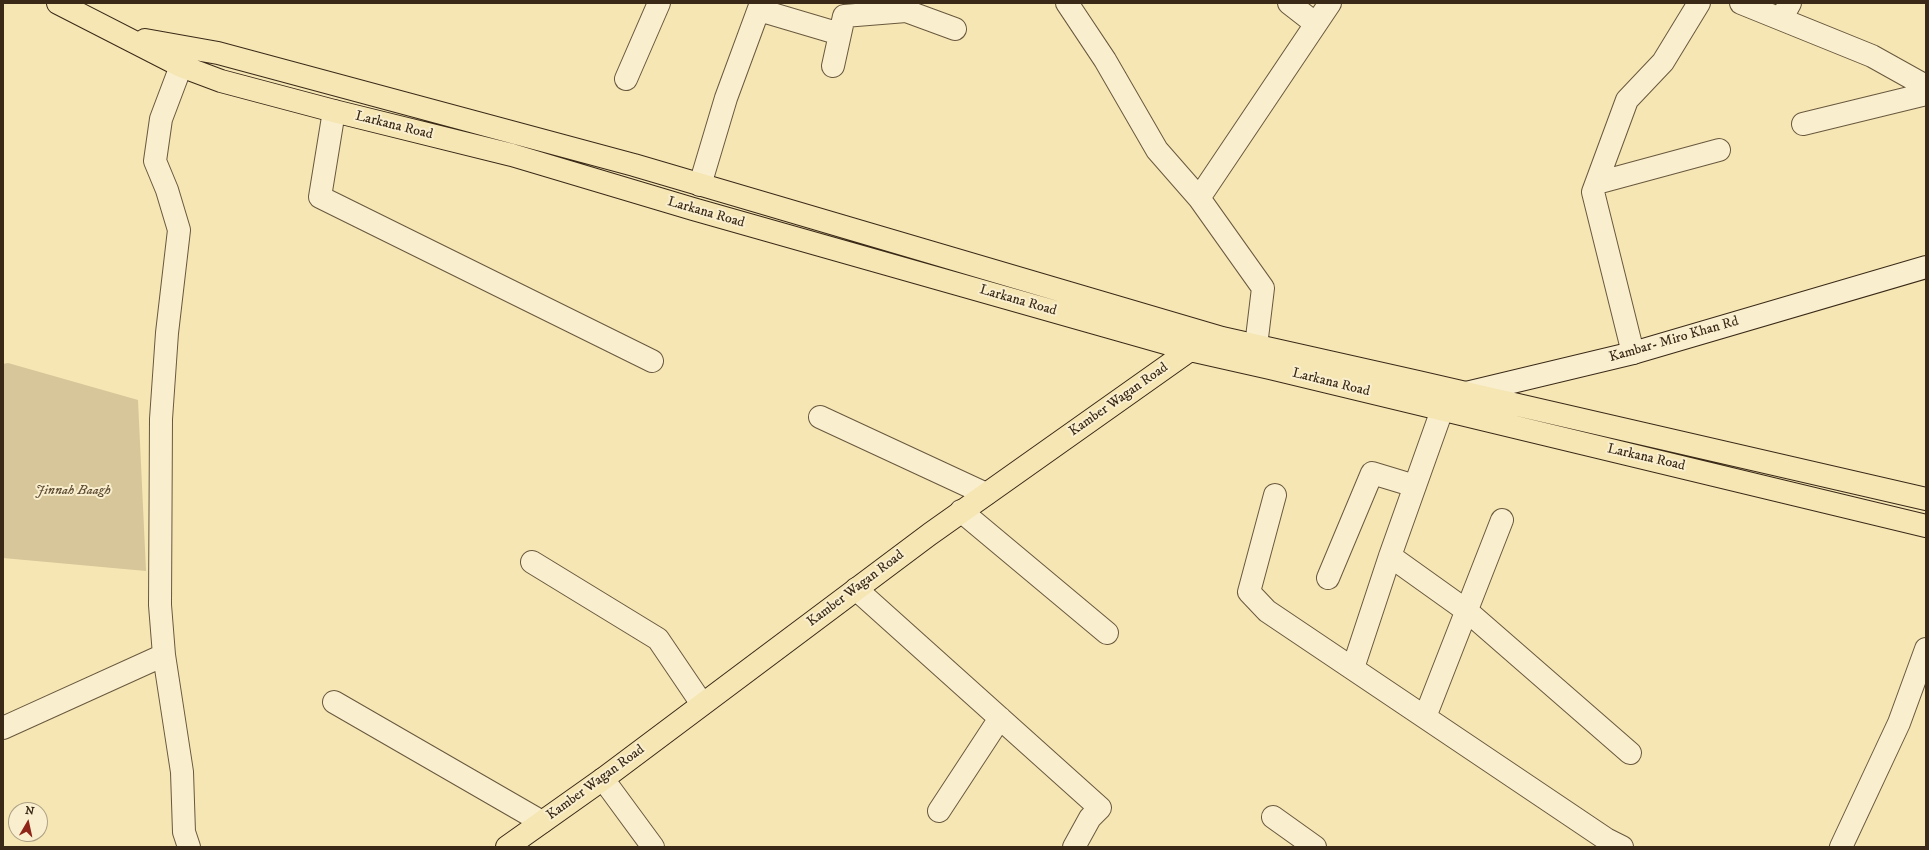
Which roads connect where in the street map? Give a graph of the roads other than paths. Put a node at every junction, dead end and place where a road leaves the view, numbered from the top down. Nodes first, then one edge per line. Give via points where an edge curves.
1 (58, 3) edge
2 (659, 3) edge
3 (1067, 3) edge
4 (1288, 3) edge
5 (1330, 3) edge
6 (1699, 3) edge
7 (1741, 3) edge
8 (760, 6) edge
9 (1785, 11) edge
10 (1316, 24) junction
11 (955, 29) dead end
12 (840, 34) junction
13 (122, 36) junction
14 (181, 66) junction
15 (833, 66) dead end
16 (626, 79) dead end
17 (1926, 93) edge
18 (334, 111) junction
19 (1803, 124) dead end
20 (1719, 150) dead end
21 (1597, 183) junction
22 (700, 184) junction
23 (1199, 198) junction
24 (1926, 267) edge
25 (1204, 333) junction
26 (1256, 346) junction
27 (1190, 350) junction
28 (1633, 353) junction
29 (652, 361) dead end
30 (1466, 393) junction
31 (1420, 404) junction
32 (1442, 410) junction
33 (820, 417) dead end
34 (1810, 473) junction
35 (1415, 486) junction
36 (986, 494) junction
37 (1275, 496) dead end
38 (1804, 496) junction
39 (1926, 500) edge
40 (961, 511) junction
41 (1502, 520) dead end
42 (1926, 526) edge
43 (1390, 556) junction
44 (532, 562) dead end
45 (1328, 578) dead end
46 (856, 589) junction
47 (1466, 611) junction
48 (1107, 634) dead end
49 (1926, 649) edge
50 (164, 655) junction
51 (1353, 668) junction
52 (334, 702) dead end
53 (702, 704) junction
54 (1425, 717) junction
55 (1000, 718) junction
56 (3, 728) edge
57 (1630, 753) dead end
58 (603, 779) junction
59 (939, 811) dead end
60 (1273, 818) dead end
61 (542, 822) junction
62 (189, 847) edge
63 (507, 847) edge
64 (653, 847) edge
65 (1074, 847) edge
66 (1315, 847) edge
67 (1622, 847) edge
68 (1841, 847) edge

1 - 13 main road, Larkana Road
2 - 16 street
3 - 23 street via 1105,60 1157,150
4 - 10 street
5 - 10 street
6 - 21 street via 1663,62 1627,100
7 - 9 street
8 - 12 street
8 - 22 street via 726,98
9 - 17 street via 1924,85
10 - 23 street
11 - 12 street via 906,11 844,16
12 - 15 street
13 - 14 main road, Larkana Road
13 - 22 main road, Larkana Road via 218,53
14 - 18 main road, Larkana Road via 220,81
14 - 50 street via 162,119 155,161 179,230 160,419 160,605
17 - 19 street
18 - 27 main road, Larkana Road via 512,155
18 - 29 street via 320,197
20 - 21 street
21 - 28 street via 1593,192
22 - 25 main road, Larkana Road
23 - 26 street via 1263,288
24 - 28 street, Kambar- Miro Khan Rd
25 - 26 main road, Larkana Road
25 - 27 main road, Kamber Wagan Road
26 - 30 main road, Larkana Road
27 - 31 main road, Larkana Road
27 - 36 main road, Kamber Wagan Road
28 - 30 street, Kambar- Miro Khan Rd
30 - 31 street, Kambar- Miro Khan Rd
30 - 34 main road, Larkana Road
31 - 32 main road, Larkana Road
32 - 35 street
32 - 38 main road, Larkana Road
33 - 36 street
34 - 38 main road
34 - 39 main road, Larkana Road
35 - 43 street
35 - 45 street via 1372,473
36 - 40 main road, Kamber Wagan Road
37 - 51 street via 1250,592 1267,610
38 - 42 main road, Larkana Road
40 - 46 main road, Kamber Wagan Road
40 - 48 street
41 - 47 street
43 - 47 street
43 - 51 street
44 - 53 street via 658,639
46 - 53 main road, Kamber Wagan Road
46 - 55 street
47 - 54 street
47 - 57 street
49 - 68 street via 1899,723
50 - 56 street
50 - 62 street via 182,772 184,832
51 - 54 street
52 - 61 street
53 - 58 main road, Kamber Wagan Road
54 - 67 street via 1606,839
55 - 59 street
55 - 65 street via 1100,808 1090,818
58 - 61 main road, Kamber Wagan Road
58 - 64 street
60 - 66 street
61 - 63 main road, Kamber Wagan Road

